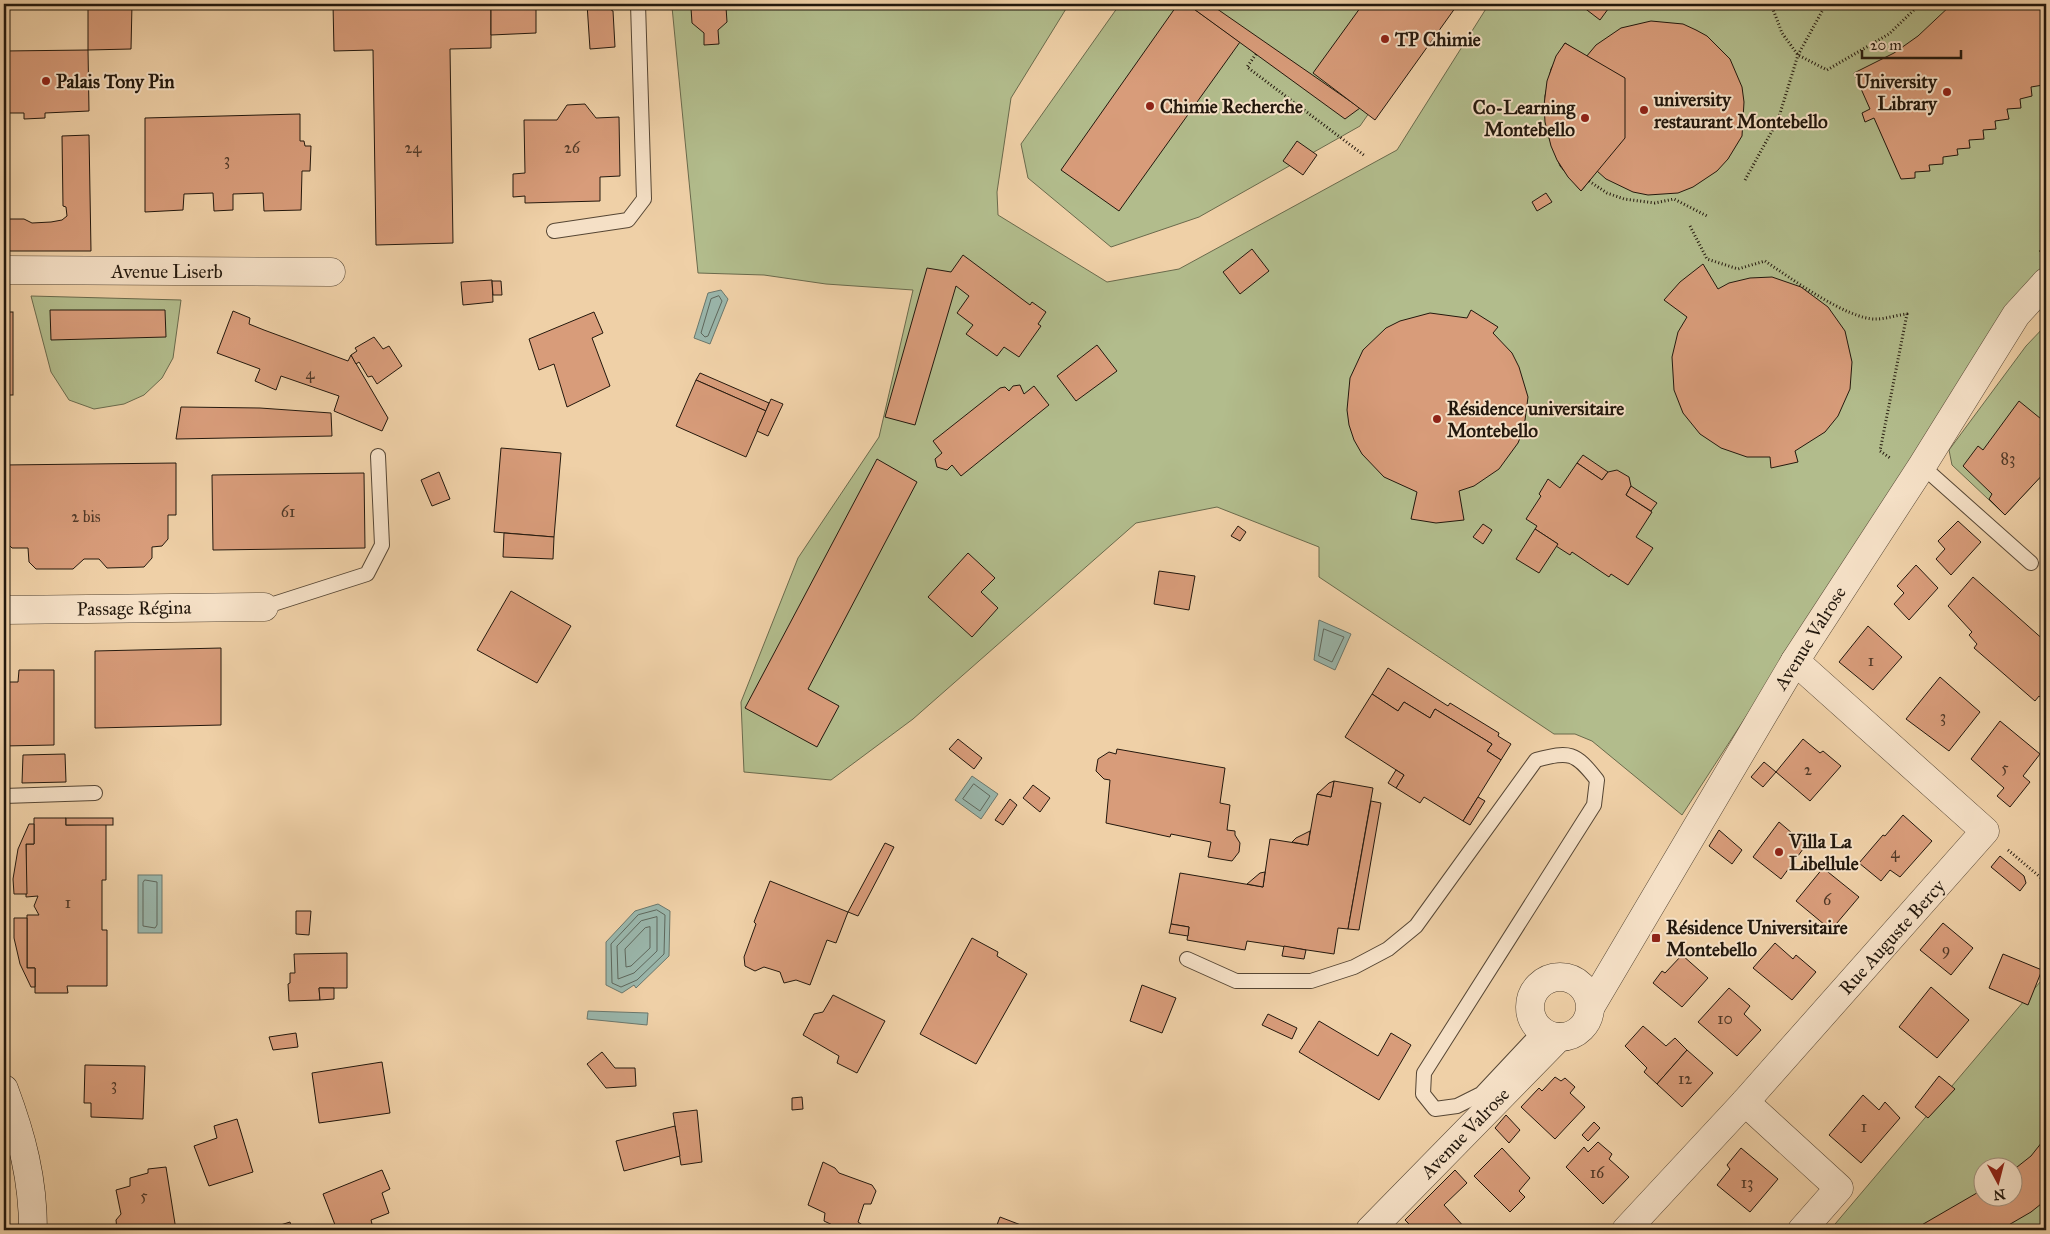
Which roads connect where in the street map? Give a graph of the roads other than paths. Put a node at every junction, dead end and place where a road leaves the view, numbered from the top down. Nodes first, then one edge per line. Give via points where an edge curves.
1 (638, 4) edge
2 (554, 231) dead end
3 (4, 270) edge
4 (2040, 270) edge
5 (331, 272) dead end
6 (378, 456) dead end
7 (1922, 466) junction
8 (2031, 563) dead end
9 (264, 607) joint
10 (4, 610) edge
11 (1795, 661) junction
12 (95, 792) dead end
13 (4, 796) edge
14 (1187, 959) dead end
15 (1591, 1006) junction
16 (1550, 1033) junction
17 (4, 1089) edge
18 (1745, 1102) junction
19 (33, 1230) edge
20 (1370, 1230) edge
21 (1626, 1230) edge
22 (1802, 1230) edge

1 - 2 lane via 644,199 628,220
3 - 5 street, Avenue Liserb
4 - 7 street, Avenue Valrose via 2016,315
6 - 9 lane via 382,544 367,574
7 - 8 lane
7 - 11 street, Avenue Valrose
9 - 10 street, Passage Régina
11 - 15 street, Avenue Valrose
11 - 18 street, Rue Auguste Bercy via 1985,831
12 - 13 lane
14 - 16 lane via 1236,981 1312,981 1354,967 1388,949 1416,926 1536,760 1560,754 1580,759 1597,780 1594,805 1424,1073 1423,1094 1435,1109 1457,1106 1481,1094
15 - 16 street, Avenue Valrose via 1578,1031
15 - 16 street via 1583,986 1575,980 1554,977 1545,981 1538,987 1530,1004 1534,1022
16 - 20 street, Avenue Valrose
17 - 19 street via 22,1137 33,1198
18 - 21 street, Rue Auguste Bercy
18 - 22 street via 1839,1188

